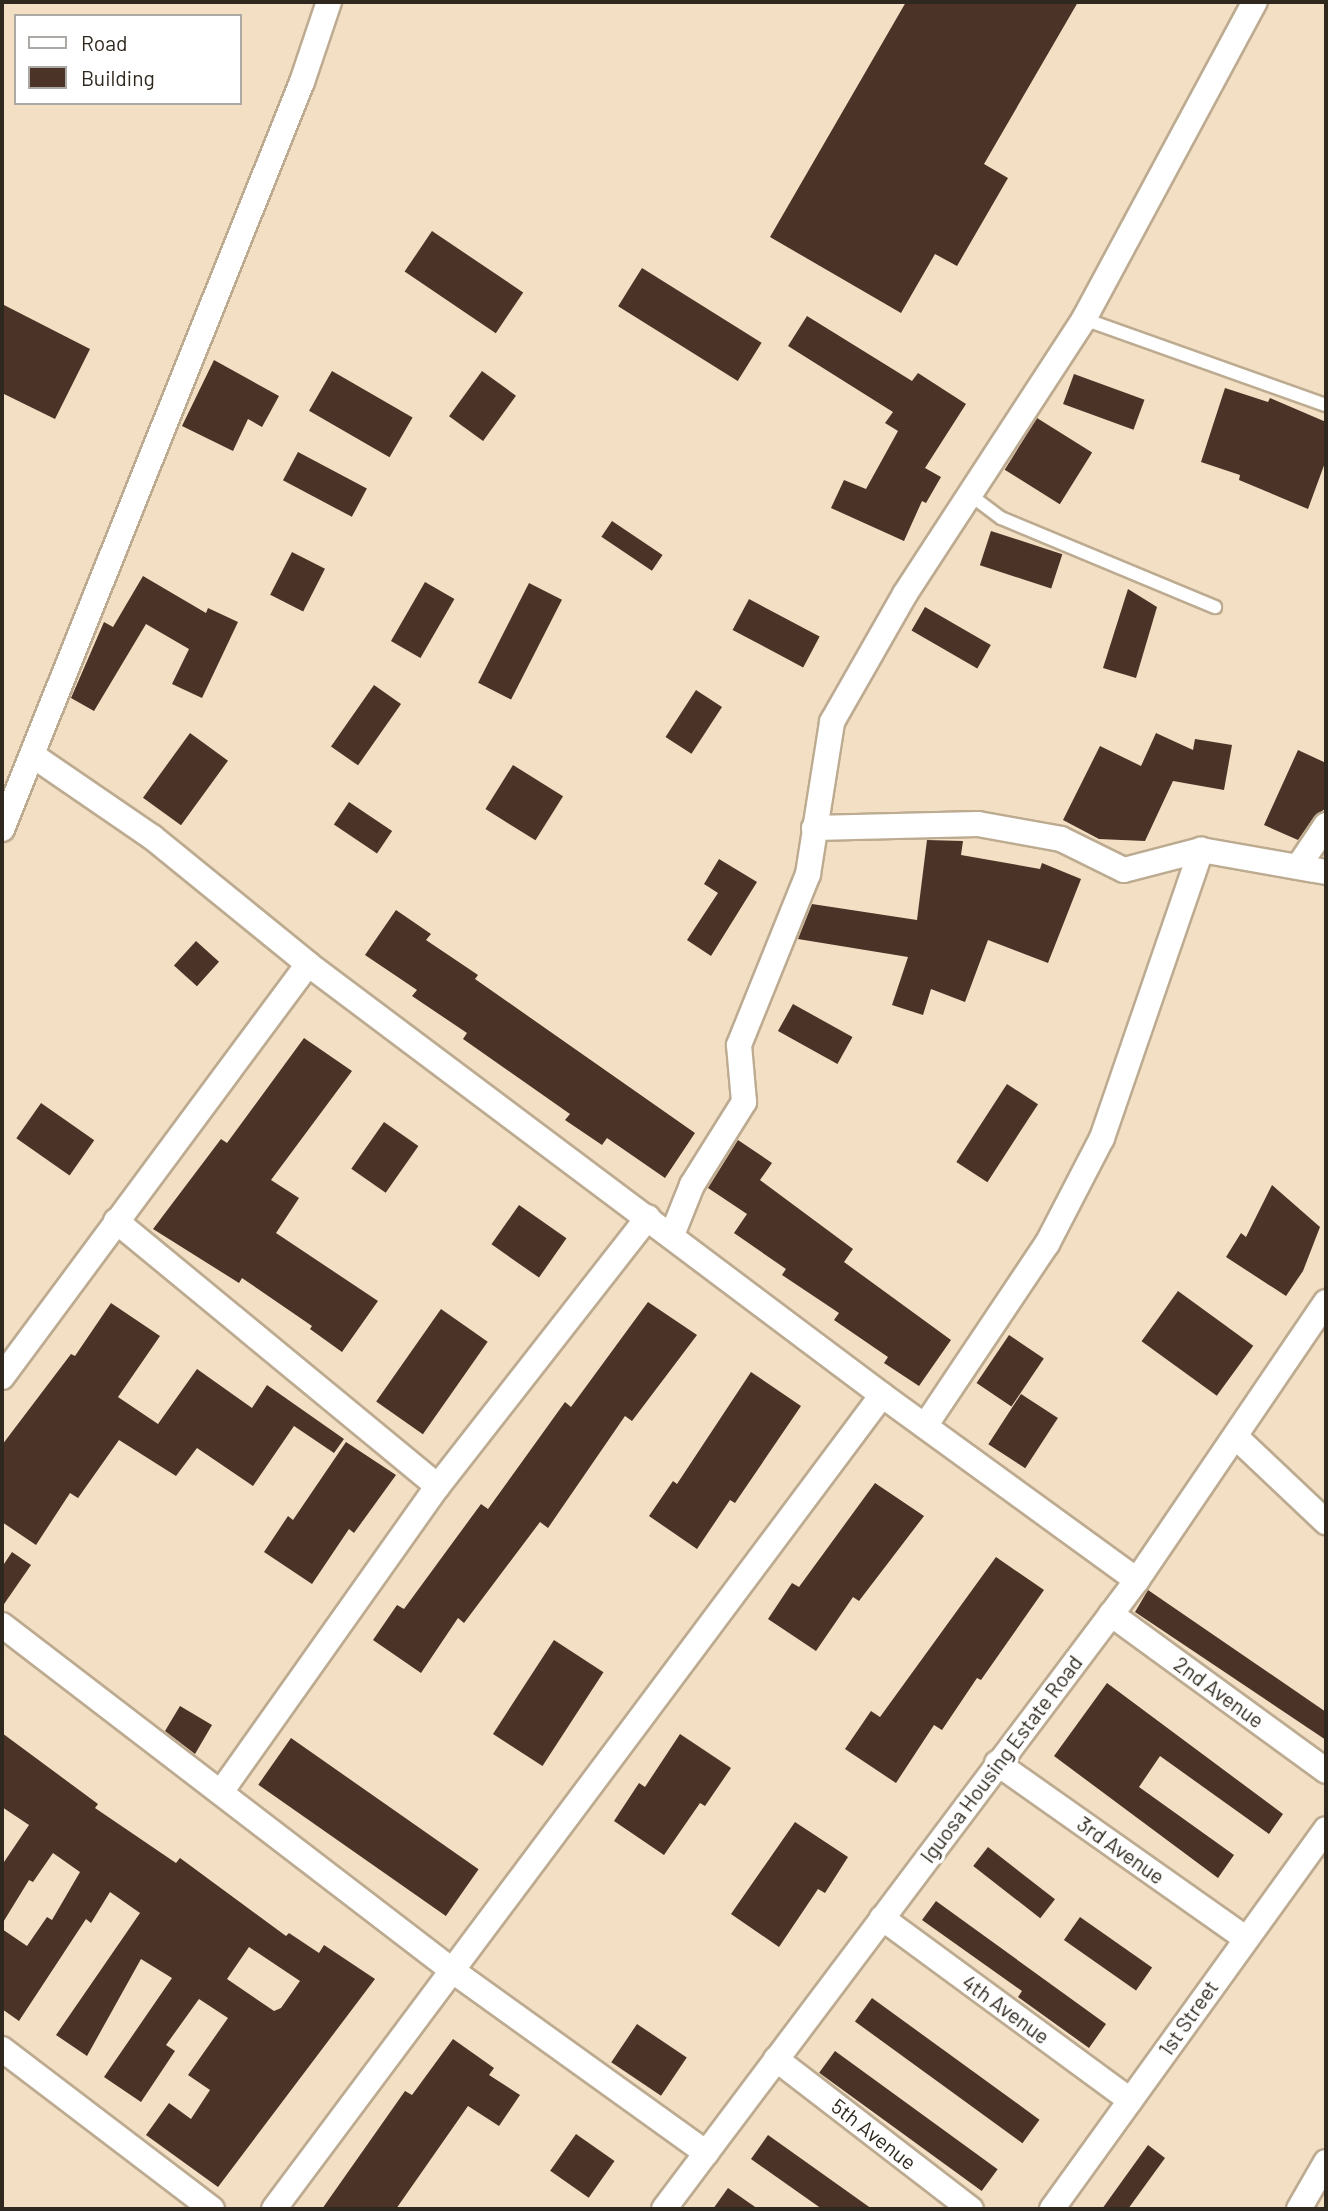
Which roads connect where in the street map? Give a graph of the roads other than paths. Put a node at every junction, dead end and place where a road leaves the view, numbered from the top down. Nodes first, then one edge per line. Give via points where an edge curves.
1 (329, 2) edge
2 (1255, 2) edge
3 (1084, 319) junction
4 (1326, 405) edge
5 (968, 494) junction
6 (1215, 607) dead end
7 (35, 757) junction
8 (1326, 825) edge
9 (814, 828) junction
10 (2, 829) edge
11 (1201, 850) junction
12 (1300, 864) junction
13 (1326, 872) edge
14 (308, 964) junction
15 (648, 1217) junction
16 (117, 1221) junction
17 (672, 1235) junction
18 (1326, 1301) edge
19 (2, 1377) edge
20 (881, 1395) junction
21 (925, 1426) junction
22 (1236, 1437) junction
23 (438, 1486) junction
24 (1326, 1522) edge
25 (1138, 1580) junction
26 (1111, 1614) junction
27 (2, 1625) edge
28 (997, 1763) junction
29 (1326, 1771) edge
30 (221, 1792) junction
31 (1326, 1829) edge
32 (882, 1918) junction
33 (1245, 1938) junction
34 (453, 1971) junction
35 (2, 2049) edge
36 (776, 2059) junction
37 (1130, 2100) junction
38 (706, 2153) junction
39 (1326, 2162) edge
40 (675, 2205) edge
41 (212, 2209) edge
42 (274, 2209) edge
43 (971, 2209) edge
44 (1052, 2209) edge
45 (1299, 2209) edge

1 - 7 street via 302,82
2 - 3 street
3 - 4 lane
3 - 5 street
5 - 6 lane via 1001,518
5 - 9 street via 832,722
7 - 10 street
7 - 14 street via 152,837
8 - 12 street
9 - 11 street via 978,824 1061,839 1124,870
9 - 17 street via 808,874 739,1045 741,1110 692,1185
11 - 12 street
11 - 21 street via 1102,1138 1047,1244
12 - 13 street
14 - 15 street
14 - 16 street
15 - 17 street
15 - 23 street
16 - 19 street
16 - 23 street
17 - 20 street
18 - 22 street, Iguosa Housing Estate Road
20 - 21 street
20 - 34 street
21 - 25 street
22 - 24 street
22 - 25 street, Iguosa Housing Estate Road
23 - 30 street
25 - 26 street, Iguosa Housing Estate Road
26 - 28 street, Iguosa Housing Estate Road
26 - 29 street, 2nd Avenue
27 - 30 street
28 - 32 street, Iguosa Housing Estate Road
28 - 33 street, 3rd Avenue
30 - 34 street
31 - 33 street, 1st Street
32 - 36 street, Iguosa Housing Estate Road
32 - 37 street, 4th Avenue
33 - 37 street, 1st Street
34 - 38 street
34 - 42 street
35 - 41 street
36 - 38 street, Iguosa Housing Estate Road
36 - 43 street, 5th Avenue
37 - 44 street, 1st Street
38 - 40 street, Iguosa Housing Estate Road
39 - 45 street

